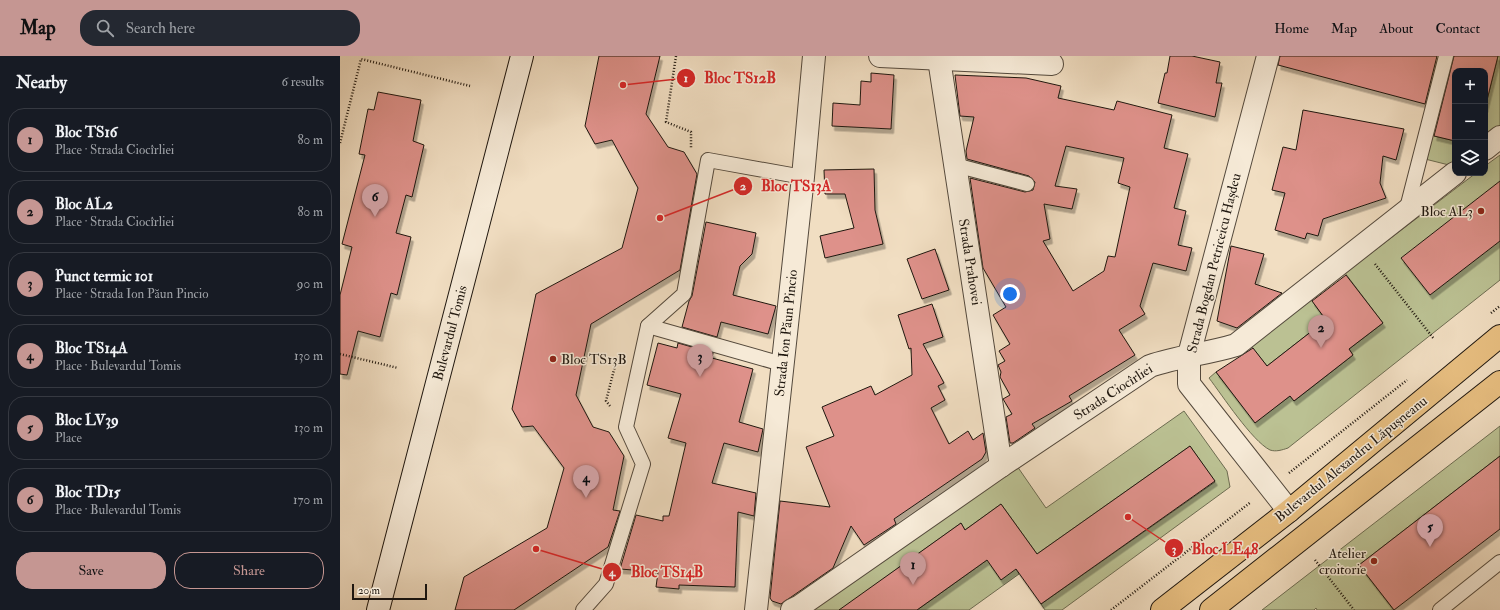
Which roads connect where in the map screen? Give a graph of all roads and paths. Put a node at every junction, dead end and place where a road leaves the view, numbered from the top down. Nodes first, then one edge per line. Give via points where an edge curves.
1 (522, 56) edge
2 (676, 56) edge
3 (814, 56) edge
4 (880, 56) edge
5 (1268, 56) edge
6 (1446, 56) edge
7 (939, 59) junction
8 (1052, 64) dead end
9 (470, 86) dead end
10 (1500, 137) edge
11 (340, 143) edge
12 (1488, 147) edge
13 (708, 160) junction
14 (955, 165) junction
15 (1452, 175) edge
16 (803, 177) junction
17 (1027, 184) dead end
18 (1406, 212) junction
19 (1361, 247) junction
20 (1500, 306) edge
21 (1488, 316) dead end
22 (648, 326) junction
23 (1500, 336) edge
24 (1434, 339) dead end
25 (340, 354) edge
26 (1189, 355) junction
27 (782, 364) junction
28 (398, 368) dead end
29 (1408, 379) dead end
30 (1500, 382) edge
31 (1001, 466) junction
32 (1285, 476) dead end
33 (1255, 499) dead end
34 (1289, 511) junction
35 (1315, 560) dead end
36 (1500, 562) edge
37 (378, 610) edge
38 (583, 610) edge
39 (756, 610) edge
40 (792, 610) edge
41 (1111, 610) edge
42 (1162, 610) edge
43 (1211, 610) edge
44 (1354, 610) edge
45 (1440, 610) edge

1 - 37 street, Bulevardul Tomis
2 - 13 path via 666,122 692,132 691,151
3 - 16 street, Strada Ion Păun Pincio
4 - 7 street
5 - 26 street, Strada Bogdan Petriceicu Hașdeu
6 - 18 lane
7 - 8 street
7 - 14 street, Strada Prahovei
9 - 11 path via 361,58
10 - 12 street
13 - 16 lane
13 - 22 lane via 684,294
14 - 17 lane
14 - 31 street, Strada Prahovei
15 - 18 street, Strada Ciocîrliei
16 - 27 street, Strada Ion Păun Pincio
18 - 19 street, Strada Ciocîrliei
19 - 24 path
19 - 26 street, Strada Ciocîrliei via 1236,345 1214,352
20 - 21 path
22 - 27 lane
22 - 38 lane via 626,427 643,464 606,584
23 - 34 main road, Bulevardul Alexandru Lăpușneanu
25 - 28 path
26 - 31 street, Strada Ciocîrliei via 1150,366
26 - 34 street, Strada Bogdan Petriceicu Hașdeu via 1189,384
27 - 39 street, Strada Ion Păun Pincio
29 - 32 path
30 - 43 main road
31 - 40 street, Strada Ciocîrliei
33 - 41 path
34 - 42 main road, Bulevardul Alexandru Lăpușneanu
35 - 44 path
36 - 45 lane

